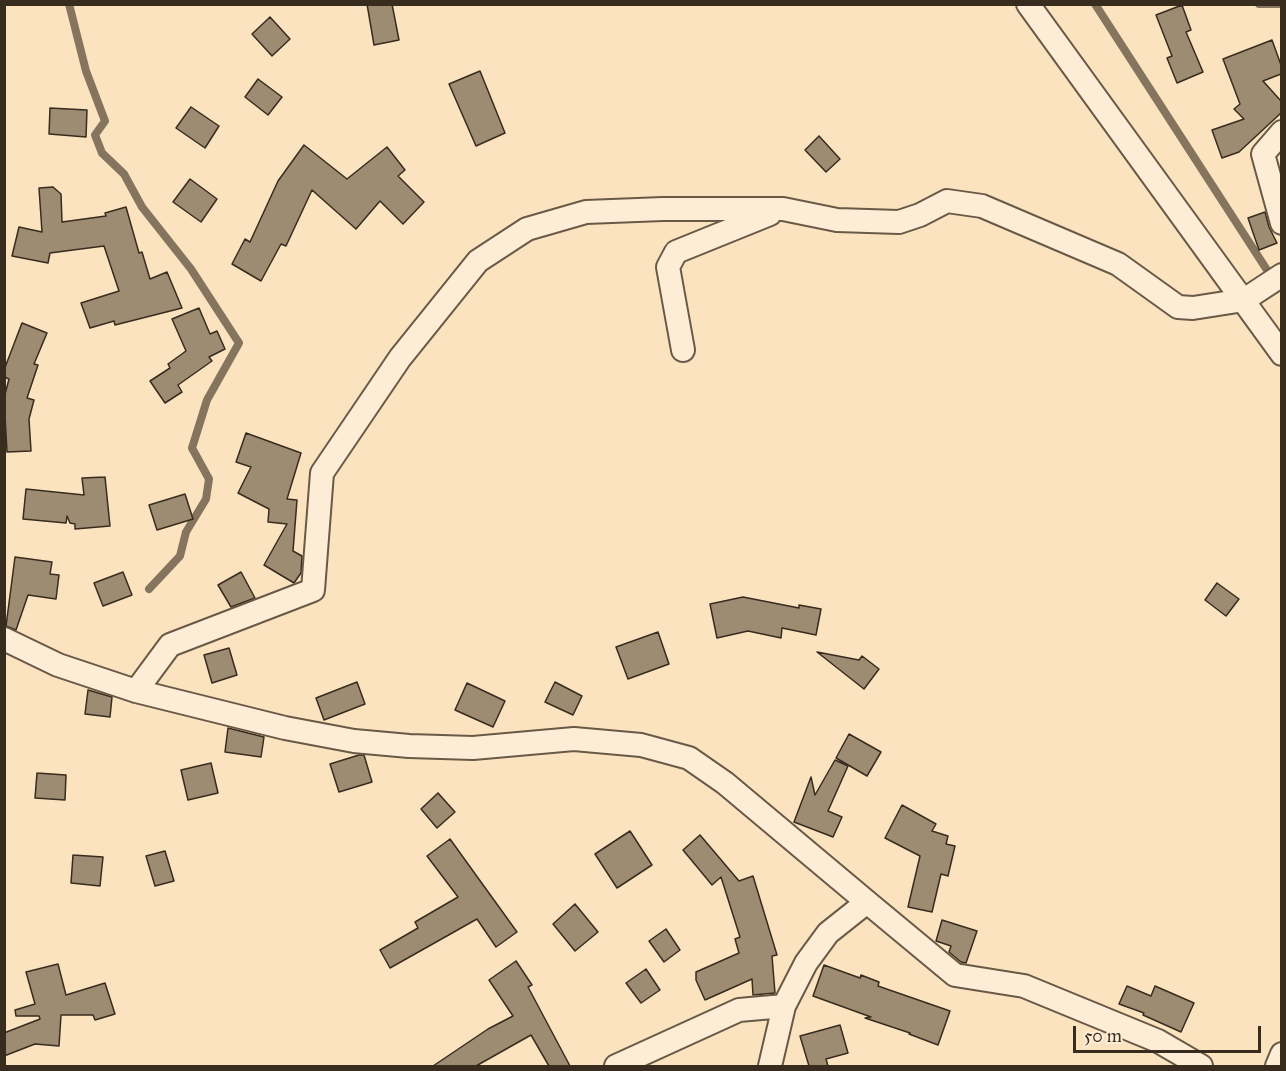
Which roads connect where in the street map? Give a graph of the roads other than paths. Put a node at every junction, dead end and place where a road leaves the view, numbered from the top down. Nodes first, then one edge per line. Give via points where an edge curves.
1 (1028, 4) edge
2 (1281, 132) edge
3 (783, 208) junction
4 (1281, 223) edge
5 (1281, 275) edge
6 (1244, 300) junction
7 (683, 350) dead end
8 (1281, 354) edge
9 (4, 639) edge
10 (136, 691) junction
11 (867, 902) junction
12 (784, 1006) junction
13 (1281, 1054) edge
14 (616, 1066) edge
15 (770, 1066) edge
16 (1201, 1066) edge
17 (1278, 1066) edge

1 - 6 street
2 - 4 street via 1263,154
3 - 6 street via 837,220 899,222 947,201 982,207 1118,264 1178,307
3 - 7 street via 676,252 668,267
3 - 10 street via 586,212 527,229 478,261 400,358 322,473 313,590 170,645
5 - 6 street
6 - 8 street
9 - 10 street via 58,664
10 - 11 street via 354,741 473,748 574,739 641,745 689,758 726,783
11 - 12 street via 828,933 806,963
11 - 16 street via 955,975 1024,986 1158,1041
12 - 14 street via 739,1010
12 - 15 street
13 - 17 street

